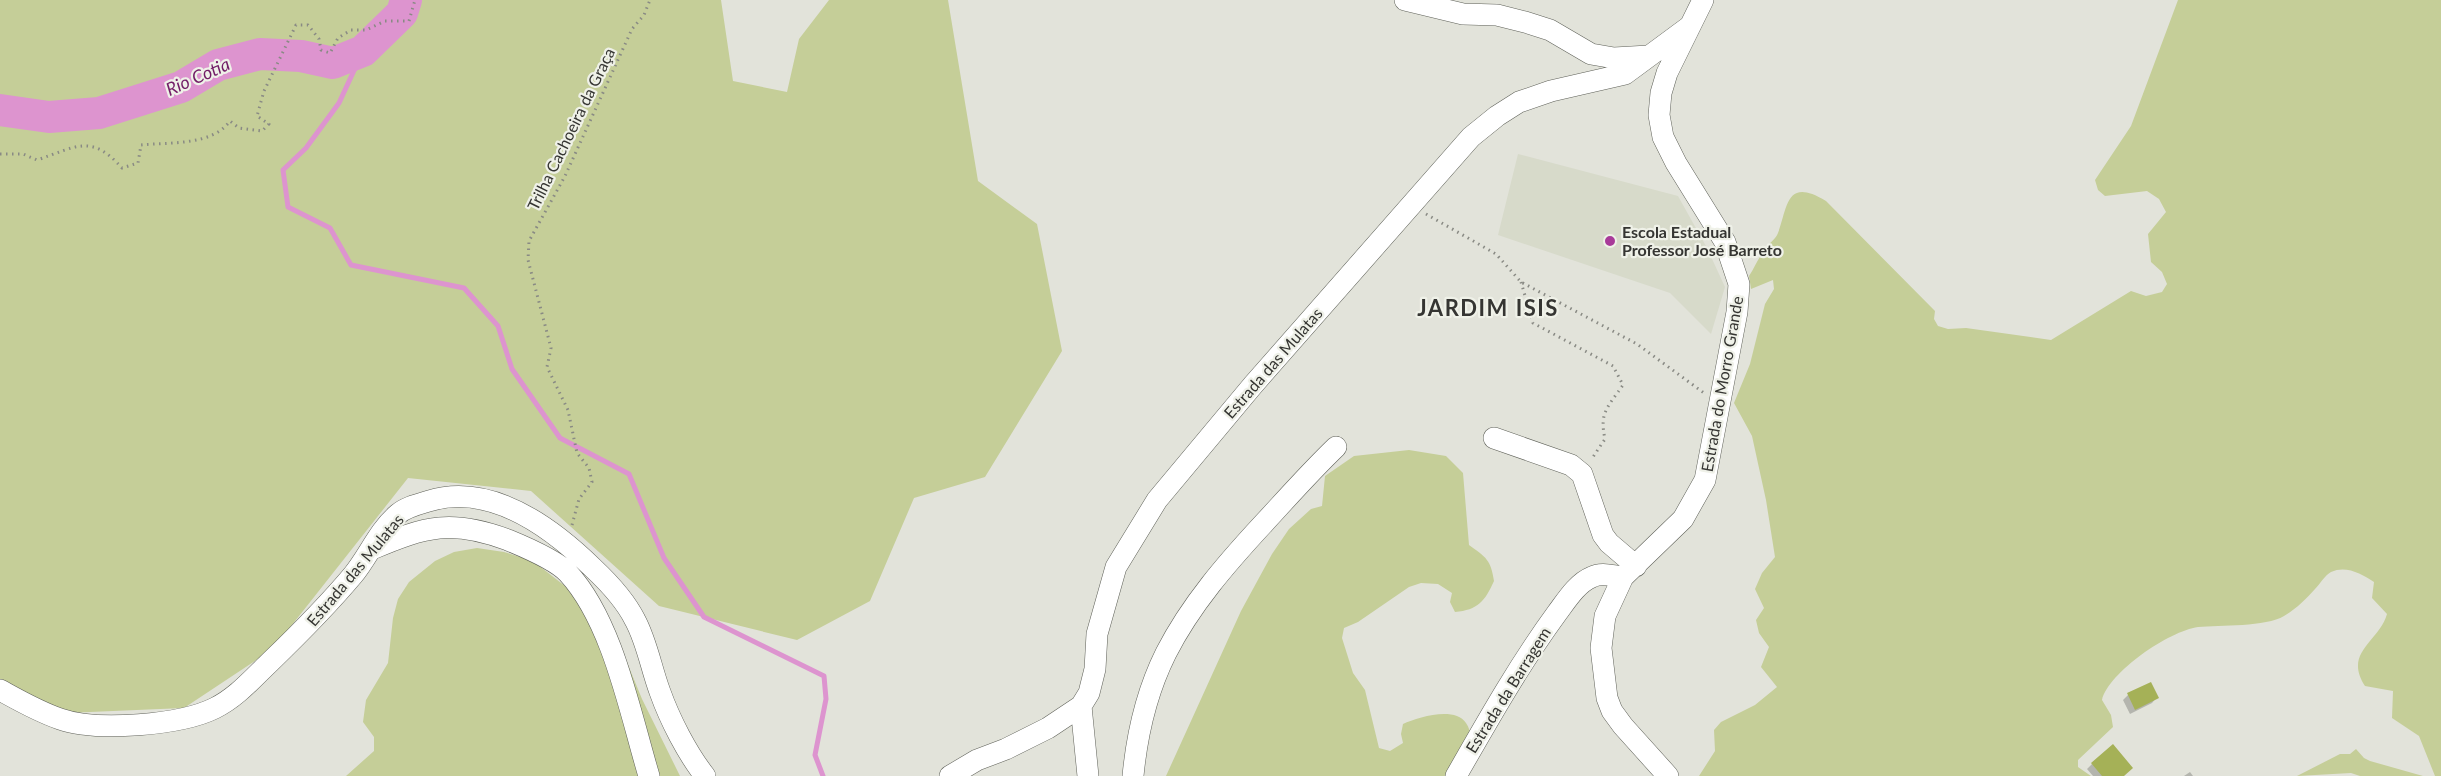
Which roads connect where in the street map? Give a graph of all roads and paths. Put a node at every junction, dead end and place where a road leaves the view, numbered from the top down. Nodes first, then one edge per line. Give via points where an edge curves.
1 (415, 0) edge
2 (650, 0) edge
3 (1405, 0) edge
4 (1703, 0) edge
5 (1690, 26) junction
6 (1648, 56) junction
7 (0, 154) edge
8 (1412, 205) junction
9 (1521, 282) junction
10 (1718, 404) junction
11 (1494, 438) dead end
12 (1336, 447) dead end
13 (1582, 474) junction
14 (564, 540) junction
15 (372, 549) junction
16 (1630, 571) junction
17 (0, 690) edge
18 (1081, 706) junction
19 (649, 776) edge
20 (705, 776) edge
21 (950, 776) edge
22 (1088, 776) edge
23 (1133, 776) edge
24 (1456, 776) edge
25 (1668, 776) edge

1 - 7 path via 409,21 385,21 366,30 351,30 338,38 330,53 321,50 319,39 308,25 296,25 264,90 257,116 269,123 262,131 239,128 230,121 223,131 212,135 141,145 138,164 122,168 108,152 84,144 37,160 23,154
2 - 14 path, Trilha Cachoeira da Graça via 632,29 565,177 529,241 528,260 551,348 547,367 568,410 577,453 589,468 592,482 579,499
3 - 6 street via 1463,14 1497,15 1525,22 1550,30 1591,54 1614,58
4 - 5 street, Estrada do Morro Grande
5 - 6 street, Estrada das Mulatas
5 - 10 street, Estrada do Morro Grande via 1660,93 1659,115 1676,163 1725,242 1739,284
6 - 8 street, Estrada das Mulatas via 1625,74 1551,91 1520,102 1497,116 1445,165
8 - 9 path via 1496,254
8 - 18 street, Estrada das Mulatas via 1157,500 1116,567 1097,634 1089,693
9 - 10 path via 1637,344
9 - 13 path via 1533,323 1613,366 1623,386 1601,421 1605,439
10 - 16 street, Estrada do Morro Grande via 1705,480 1683,519
11 - 13 street via 1571,465
12 - 23 street via 1254,533 1199,599 1166,654 1145,708
13 - 16 street via 1604,535
14 - 15 street, Estrada das Mulatas via 516,510 444,496 398,514
14 - 20 street, Estrada das Mulatas via 623,600 636,621 660,694
15 - 17 street, Estrada das Mulatas via 308,626 233,697 199,715 121,725 90,724 37,711
15 - 19 street via 412,532 450,526 482,530 524,546 566,571 589,600 617,666
16 - 24 street, Estrada da Barragem via 1592,576 1568,598 1516,672
16 - 25 street, Estrada do Morro Grande via 1605,616 1601,648 1607,698 1623,726
18 - 21 street via 1048,728
18 - 22 street

